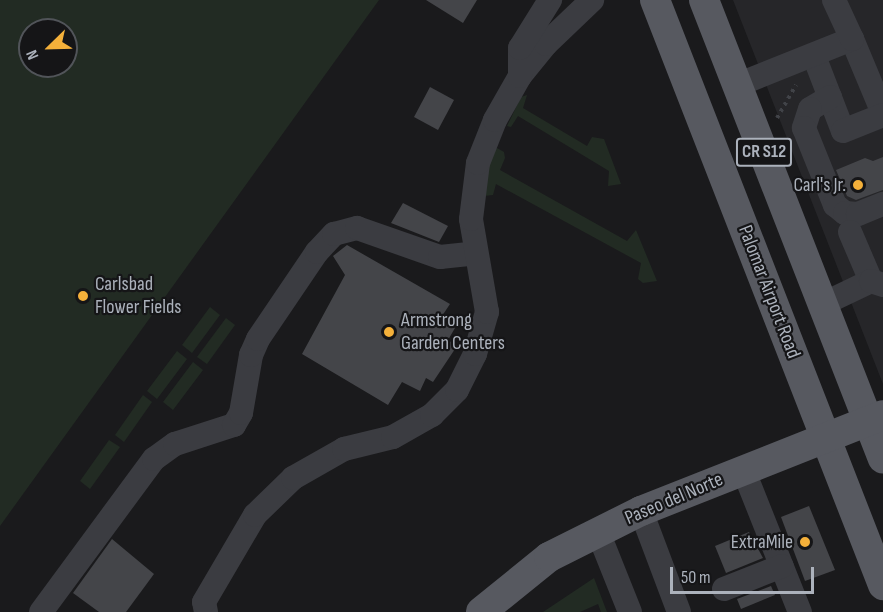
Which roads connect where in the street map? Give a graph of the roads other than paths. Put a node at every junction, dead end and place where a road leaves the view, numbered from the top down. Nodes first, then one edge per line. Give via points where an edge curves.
1 (550, 0) edge
2 (592, 0) edge
3 (655, 0) edge
4 (704, 0) edge
5 (834, 0) edge
6 (852, 39) junction
7 (814, 56) junction
8 (520, 76) junction
9 (737, 85) junction
10 (830, 97) junction
11 (882, 116) edge
12 (883, 204) edge
13 (850, 232) dead end
14 (476, 253) junction
15 (877, 283) edge
16 (823, 304) junction
17 (876, 417) edge
18 (826, 437) junction
19 (883, 458) edge
20 (743, 469) junction
21 (641, 511) junction
22 (598, 532) junction
23 (782, 566) junction
24 (883, 585) edge
25 (724, 588) dead end
26 (41, 612) edge
27 (206, 612) edge
28 (481, 612) edge
29 (630, 612) edge
30 (680, 612) edge
31 (800, 612) edge

1 - 8 lane via 520,48
2 - 8 lane via 546,44
3 - 18 main road, Palomar Airport Road / CR S12
4 - 9 main road, CR S12
5 - 6 lane
6 - 7 lane
6 - 11 lane
7 - 9 lane
7 - 10 lane
8 - 14 lane via 495,120 478,164 471,219
9 - 16 main road, CR S12
10 - 11 lane via 843,131
10 - 12 lane via 810,109 804,128 835,205 845,213 858,214
13 - 15 lane
14 - 26 lane via 440,257 357,228 334,234 317,252 258,339 250,355 241,413 234,424 175,444 154,459
14 - 27 lane via 486,312 475,354 457,390 432,415 393,437 344,449 293,477 255,515 204,602
15 - 16 lane
16 - 17 main road, CR S12
17 - 18 main road, Paseo del Norte
17 - 19 main road, CR S12
18 - 20 main road, Paseo del Norte
18 - 24 main road, Palomar Airport Road / CR S12
20 - 21 main road, Paseo del Norte
20 - 23 lane
21 - 22 main road, Paseo del Norte
21 - 30 lane
22 - 28 main road, Paseo del Norte via 549,557
22 - 29 lane
23 - 25 lane
23 - 31 lane

